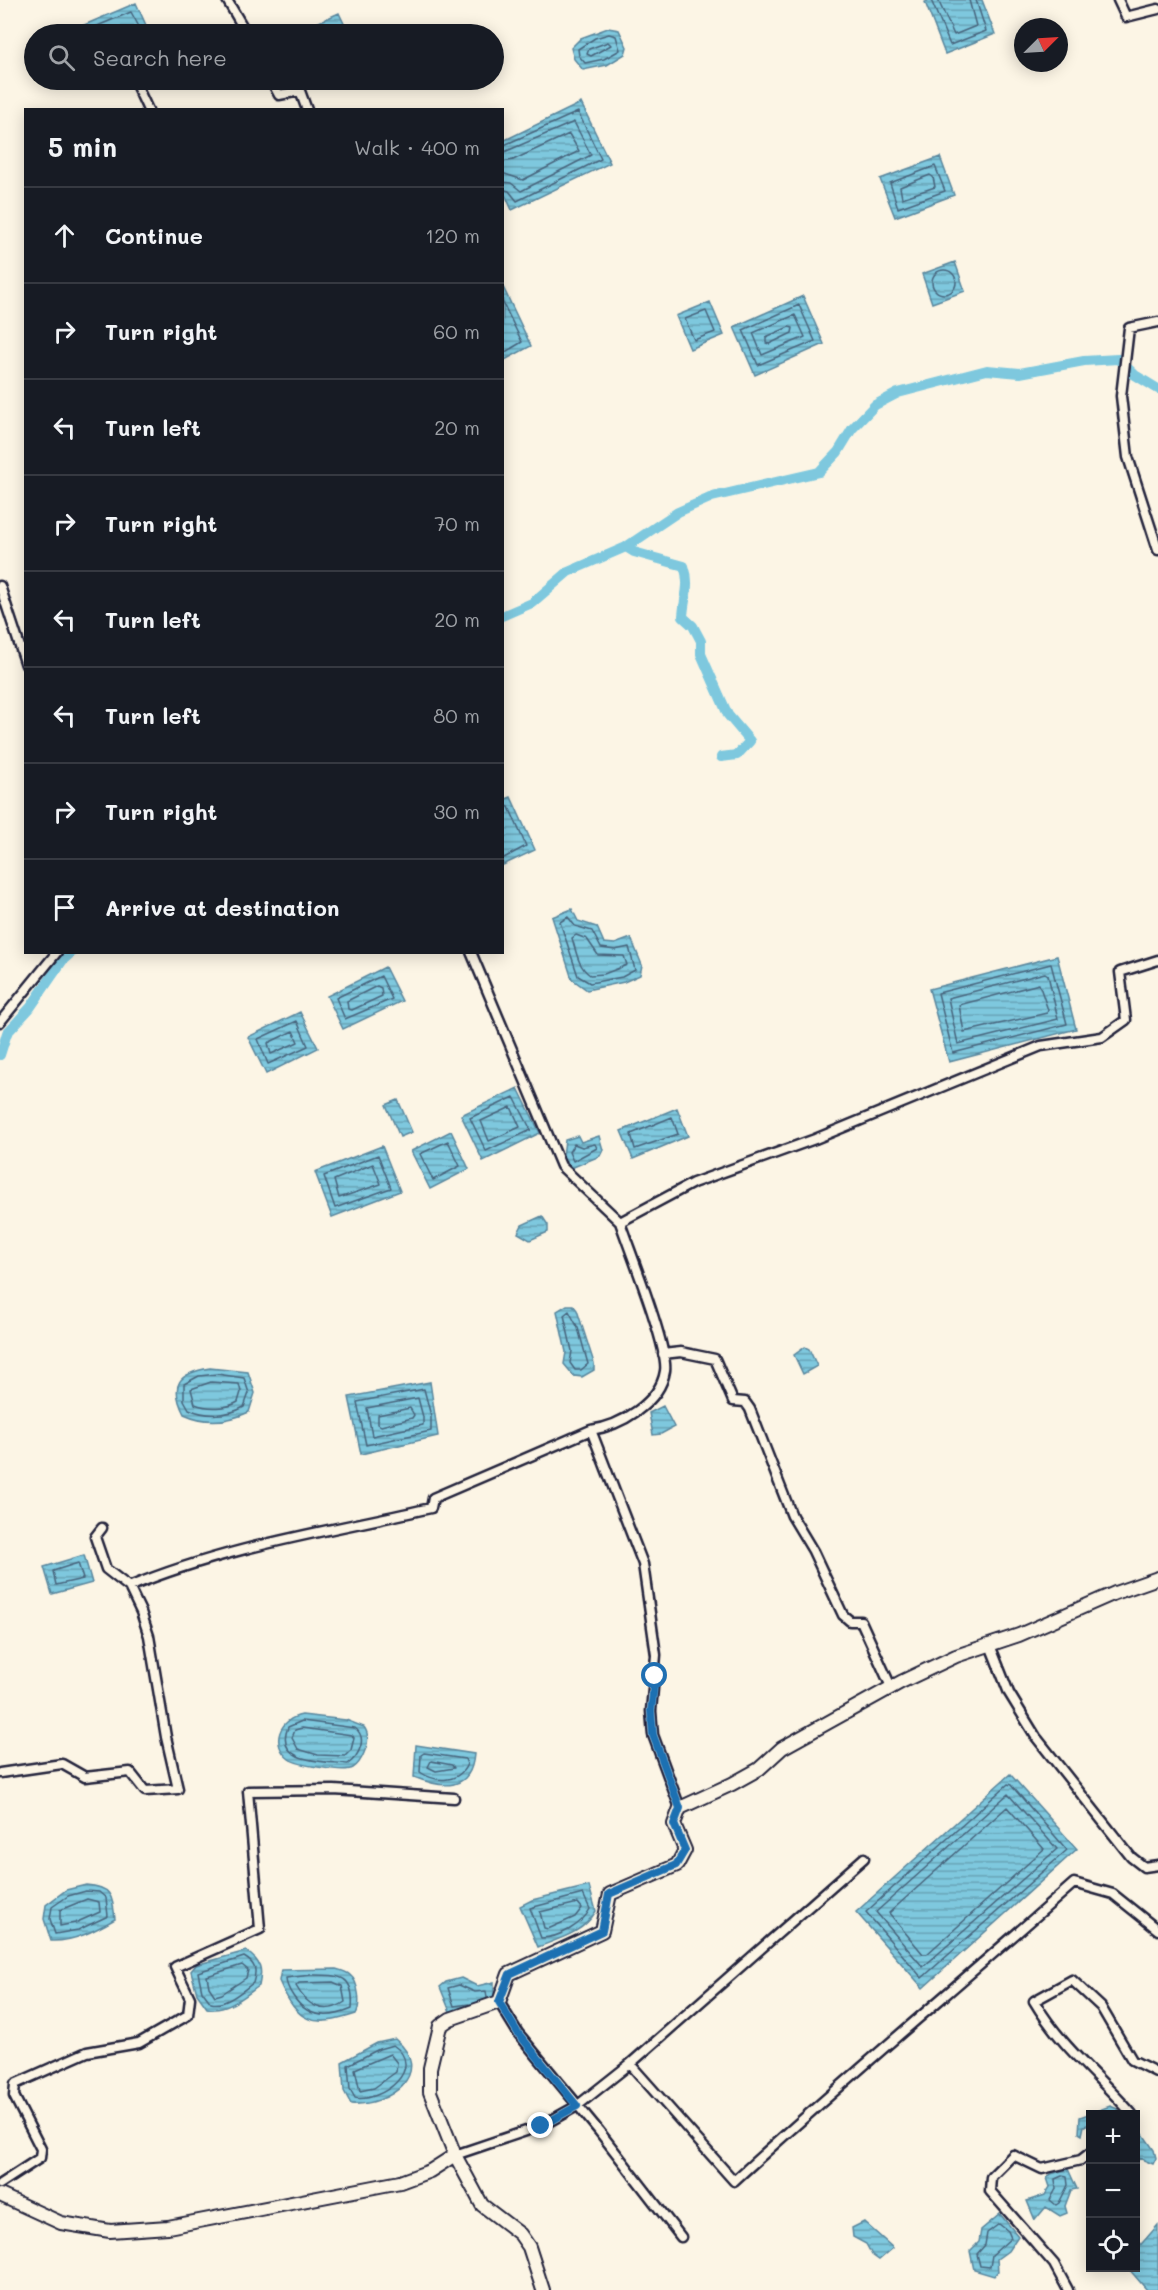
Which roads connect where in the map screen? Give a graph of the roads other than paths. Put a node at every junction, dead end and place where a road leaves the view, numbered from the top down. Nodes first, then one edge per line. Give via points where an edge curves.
1 (227, 0) edge
2 (1118, 0) edge
3 (1158, 9) edge
4 (241, 24) edge
5 (139, 90) edge
6 (276, 90) edge
7 (147, 108) edge
8 (306, 108) edge
9 (1158, 322) edge
10 (1158, 550) edge
11 (0, 586) edge
12 (24, 659) edge
13 (55, 954) edge
14 (472, 954) edge
15 (1158, 960) edge
16 (0, 1022) edge
17 (620, 1222) junction
18 (663, 1354) junction
19 (591, 1430) junction
20 (102, 1528) dead end
21 (1158, 1578) edge
22 (129, 1587) junction
23 (990, 1645) junction
24 (892, 1689) junction
25 (0, 1773) edge
26 (454, 1798) dead end
27 (680, 1808) junction
28 (864, 1858) dead end
29 (1158, 1865) edge
30 (1158, 1930) edge
31 (499, 2002) junction
32 (630, 2064) junction
33 (1158, 2073) edge
34 (577, 2106) junction
35 (1127, 2110) edge
36 (455, 2156) junction
37 (1086, 2156) edge
38 (0, 2184) edge
39 (0, 2195) edge
40 (681, 2237) dead end
41 (543, 2290) edge
42 (1068, 2290) edge

1 - 4 street
2 - 3 street via 1126,17
5 - 7 street
6 - 8 street via 279,95 300,91
9 - 10 street via 1129,328 1121,396 1128,457
11 - 12 street
13 - 16 street
14 - 17 street via 561,1166
15 - 17 street via 1120,972 1126,1020 1102,1037 1041,1046 815,1139 693,1183
17 - 18 street
18 - 19 street via 666,1370 648,1401 630,1417 607,1428
18 - 24 street via 681,1352 715,1359 733,1401 745,1402 750,1409 792,1516 843,1615 850,1621 861,1621 865,1627
19 - 22 street via 433,1498 430,1508 276,1541
19 - 27 street via 643,1564 656,1655 653,1735
20 - 22 street via 95,1537 106,1569
21 - 23 street
22 - 25 street via 149,1636 178,1789 145,1791 130,1772 85,1777 62,1764
23 - 24 street via 956,1656
23 - 29 street via 1009,1693 1036,1737 1131,1857 1144,1867
24 - 27 street via 792,1742 732,1785
26 - 38 street via 343,1790 248,1791 260,1929 175,1967 190,1998 188,2015 139,2043 87,2052 15,2084 14,2096 41,2149 40,2158
27 - 31 street via 674,1824 685,1850 676,1865 609,1894 602,1931 510,1974
28 - 32 street
30 - 32 street via 1113,1894 1074,1882 852,2073 734,2181
31 - 34 street via 518,2033
31 - 36 street via 450,2019 436,2034 430,2092
32 - 34 street
33 - 35 street via 1132,2060 1101,2007 1072,1980 1034,2001 1057,2035
34 - 36 street via 541,2126
34 - 40 street
36 - 39 street via 400,2182 168,2227 110,2231 61,2223
36 - 41 street via 482,2205 520,2234 529,2247
37 - 42 street via 1042,2169 1013,2155 991,2177 990,2191 1054,2264

